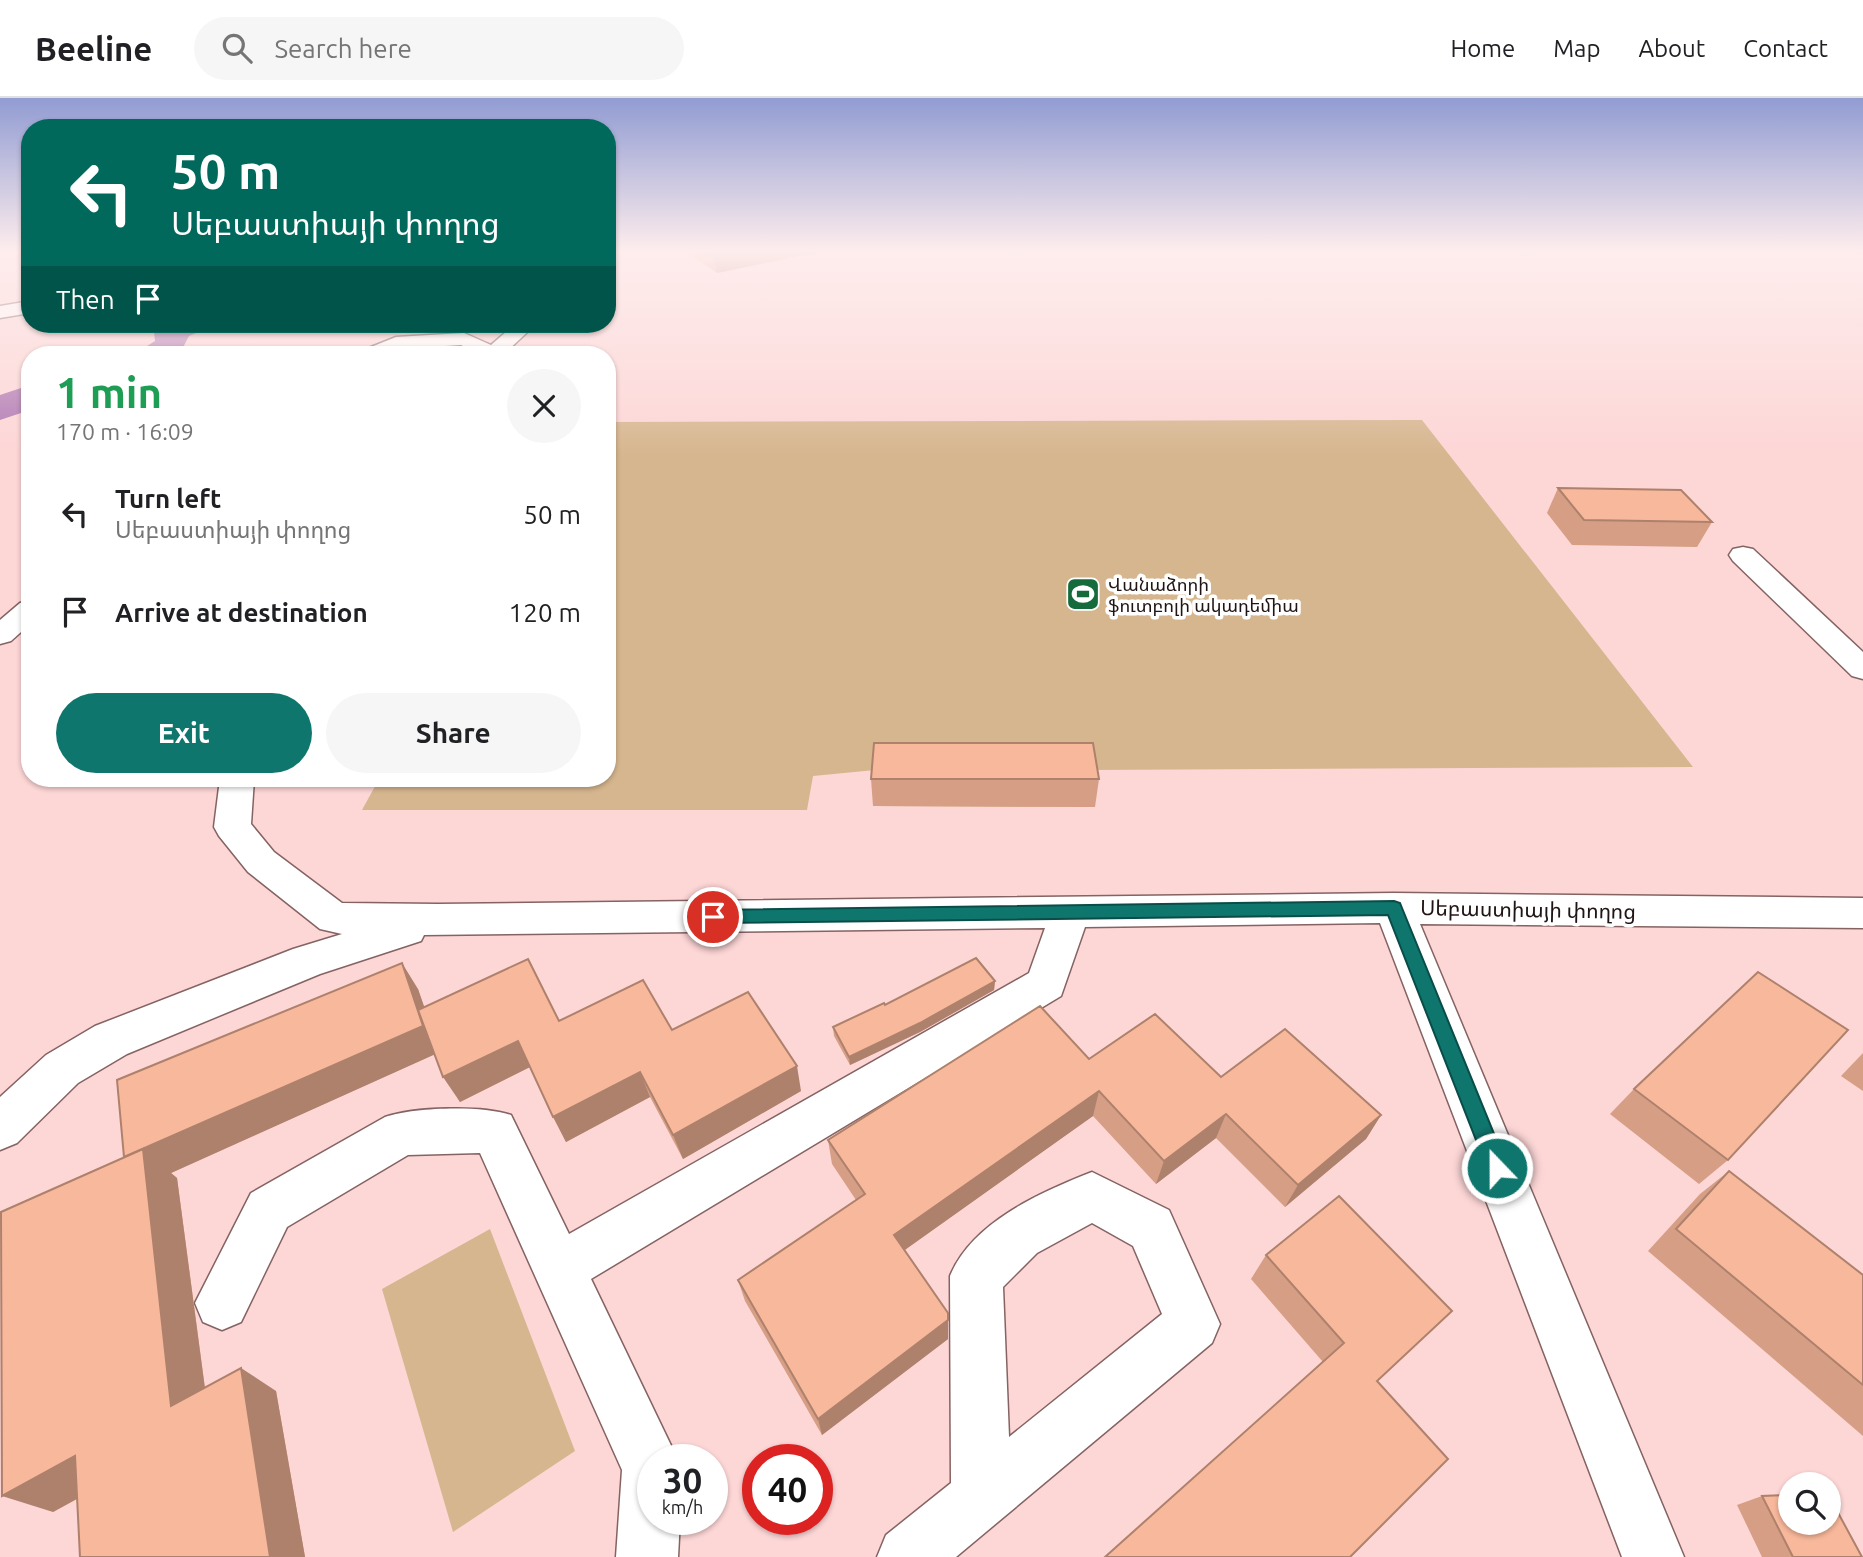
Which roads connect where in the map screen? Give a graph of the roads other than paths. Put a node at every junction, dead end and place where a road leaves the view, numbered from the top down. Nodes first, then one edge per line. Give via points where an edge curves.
1 (516, 333) edge
2 (389, 346) edge
3 (477, 346) edge
4 (501, 346) edge
5 (1744, 555) dead end
6 (21, 617) edge
7 (0, 635) edge
8 (1863, 669) edge
9 (236, 787) edge
10 (1394, 908) junction
11 (1070, 912) junction
12 (1863, 913) edge
13 (438, 920) junction
14 (0, 1128) edge
15 (560, 1268) junction
16 (222, 1303) dead end
17 (981, 1497) junction
18 (647, 1557) edge
19 (908, 1557) edge
20 (1653, 1557) edge

1 - 4 street
2 - 3 street via 464,339
5 - 8 street
6 - 7 street
9 - 13 street via 232,827 261,862 334,918
10 - 11 street, Սեբաստիայի փողոց
10 - 12 street, Սեբաստիայի փողոց
10 - 20 street
11 - 13 street, Սեբաստիայի փողոց
11 - 15 street via 1046,985
13 - 14 street via 308,961 111,1040 62,1069
15 - 16 street via 494,1131 402,1133 269,1210
15 - 18 street via 652,1469
17 - 17 street via 1192,1324 1151,1228 1092,1196 1019,1235 976,1276
17 - 19 street

